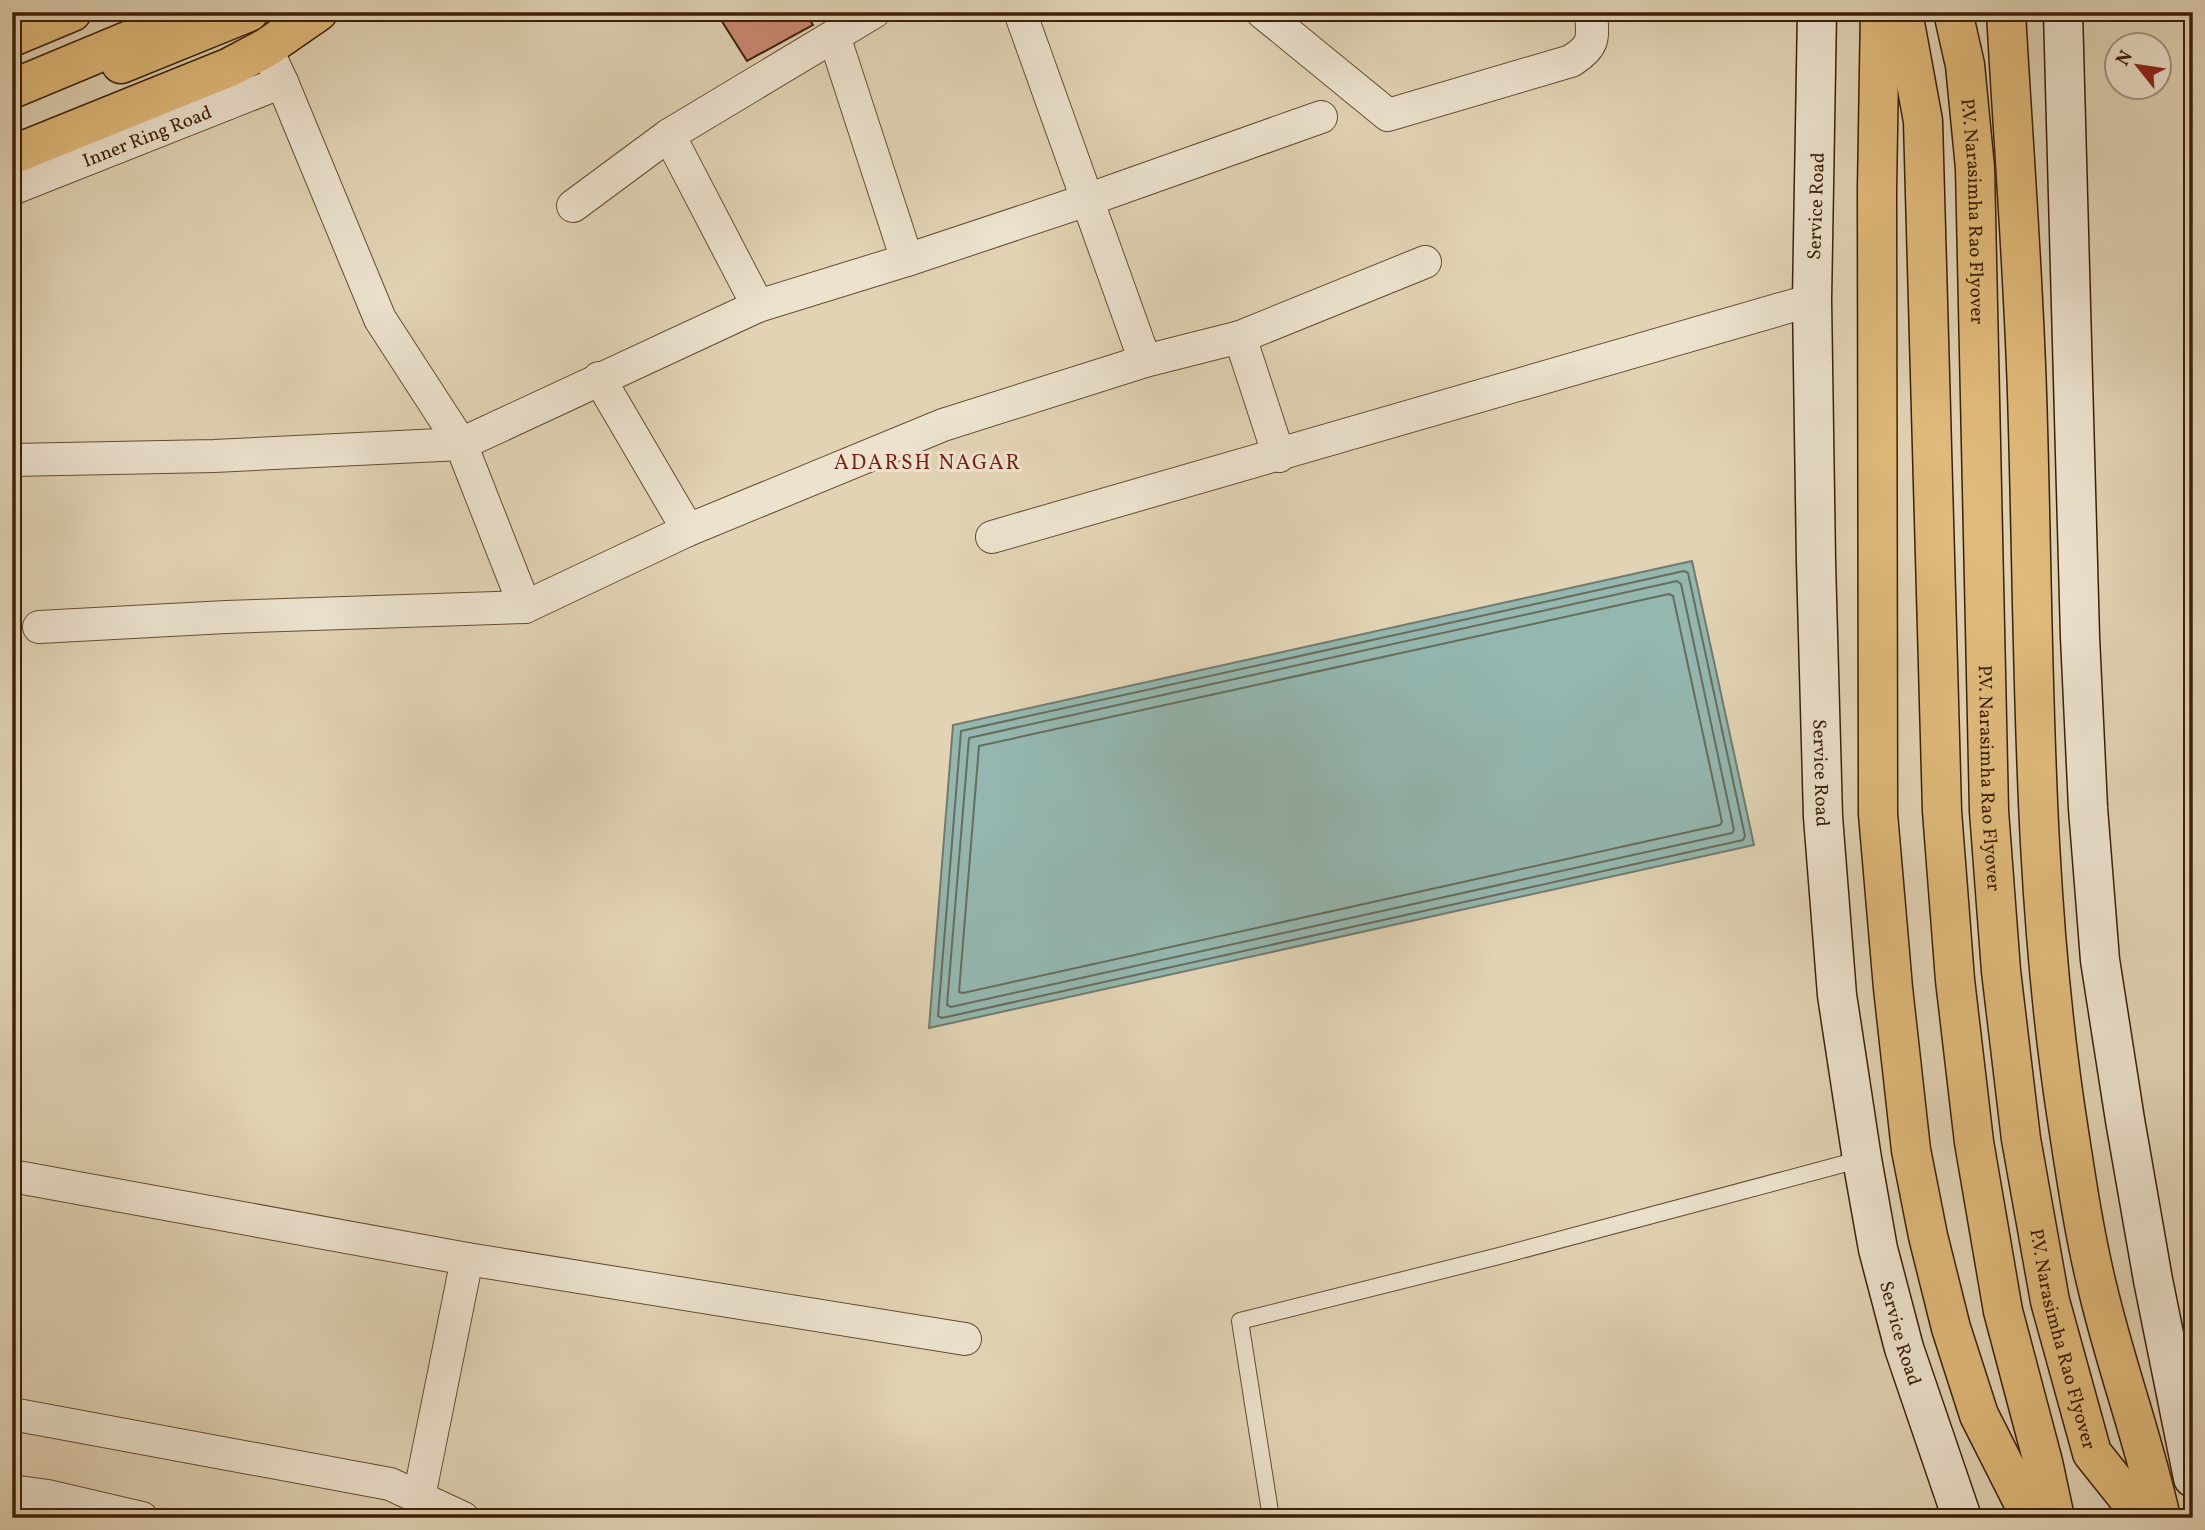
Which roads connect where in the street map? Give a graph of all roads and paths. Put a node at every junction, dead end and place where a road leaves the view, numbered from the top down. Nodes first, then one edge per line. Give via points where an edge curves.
1 (72, 12) edge
2 (197, 12) edge
3 (249, 12) edge
4 (318, 12) edge
5 (1020, 12) edge
6 (1262, 12) edge
7 (1591, 12) edge
8 (1817, 12) edge
9 (1880, 12) edge
10 (1903, 12) edge
11 (1953, 12) edge
12 (2006, 12) edge
13 (2063, 12) edge
14 (867, 14) edge
15 (834, 36) junction
16 (12, 37) edge
17 (274, 65) junction
18 (12, 89) edge
19 (12, 108) edge
20 (1321, 117) dead end
21 (669, 135) junction
22 (12, 155) edge
23 (12, 189) edge
24 (1087, 200) junction
25 (573, 206) dead end
26 (906, 260) junction
27 (1425, 262) dead end
28 (1812, 300) junction
29 (758, 306) junction
30 (1240, 337) junction
31 (1145, 361) junction
32 (599, 378) junction
33 (461, 444) junction
34 (1279, 456) junction
35 (12, 460) edge
36 (688, 530) junction
37 (992, 537) dead end
38 (526, 607) junction
39 (39, 627) dead end
40 (1862, 1159) junction
41 (12, 1176) edge
42 (467, 1259) junction
43 (965, 1339) dead end
44 (12, 1413) edge
45 (2193, 1478) edge
46 (12, 1491) edge
47 (419, 1497) junction
48 (142, 1518) edge
49 (463, 1518) edge
50 (1270, 1518) edge
51 (1962, 1518) edge
52 (2031, 1518) edge
53 (2055, 1518) edge
54 (2144, 1518) edge
55 (2161, 1518) edge

1 - 16 main road
2 - 18 main road
3 - 19 main road
4 - 17 main road
5 - 24 street
6 - 7 street via 1388,115 1571,61 1587,51 1592,38
8 - 28 street, Service Road
9 - 52 main road via 1878,814 1893,988 1911,1150 1951,1328 1979,1415
10 - 53 main road via 1923,121 1942,811 1955,980 1974,1142 2003,1311
11 - 54 main road, P.V. Narasimha Rao Flyover via 1965,65 1975,169 1989,811 2001,971 2021,1139 2050,1301 2092,1453
12 - 55 main road via 2027,391 2031,643 2049,964 2069,1129 2097,1288
13 - 45 street via 2080,638 2100,960 2146,1240
14 - 15 street
15 - 21 street
15 - 26 street
17 - 22 main road via 230,68
17 - 23 street, Inner Ring Road
17 - 33 street via 380,319
20 - 24 street
21 - 25 street
21 - 29 street
24 - 26 street
24 - 31 street
26 - 29 street
27 - 30 street
28 - 34 street
28 - 40 street, Service Road via 1823,817 1838,995
29 - 32 street
30 - 31 street
30 - 34 street
31 - 36 street via 943,425
32 - 33 street
32 - 36 street
33 - 35 street
33 - 38 street
34 - 37 street
36 - 38 street
38 - 39 street
40 - 50 lane via 1240,1321
40 - 51 street, Service Road via 1878,1249 1904,1348
41 - 42 street
42 - 43 street
42 - 47 street
44 - 47 street via 390,1484
46 - 48 street
47 - 49 street

